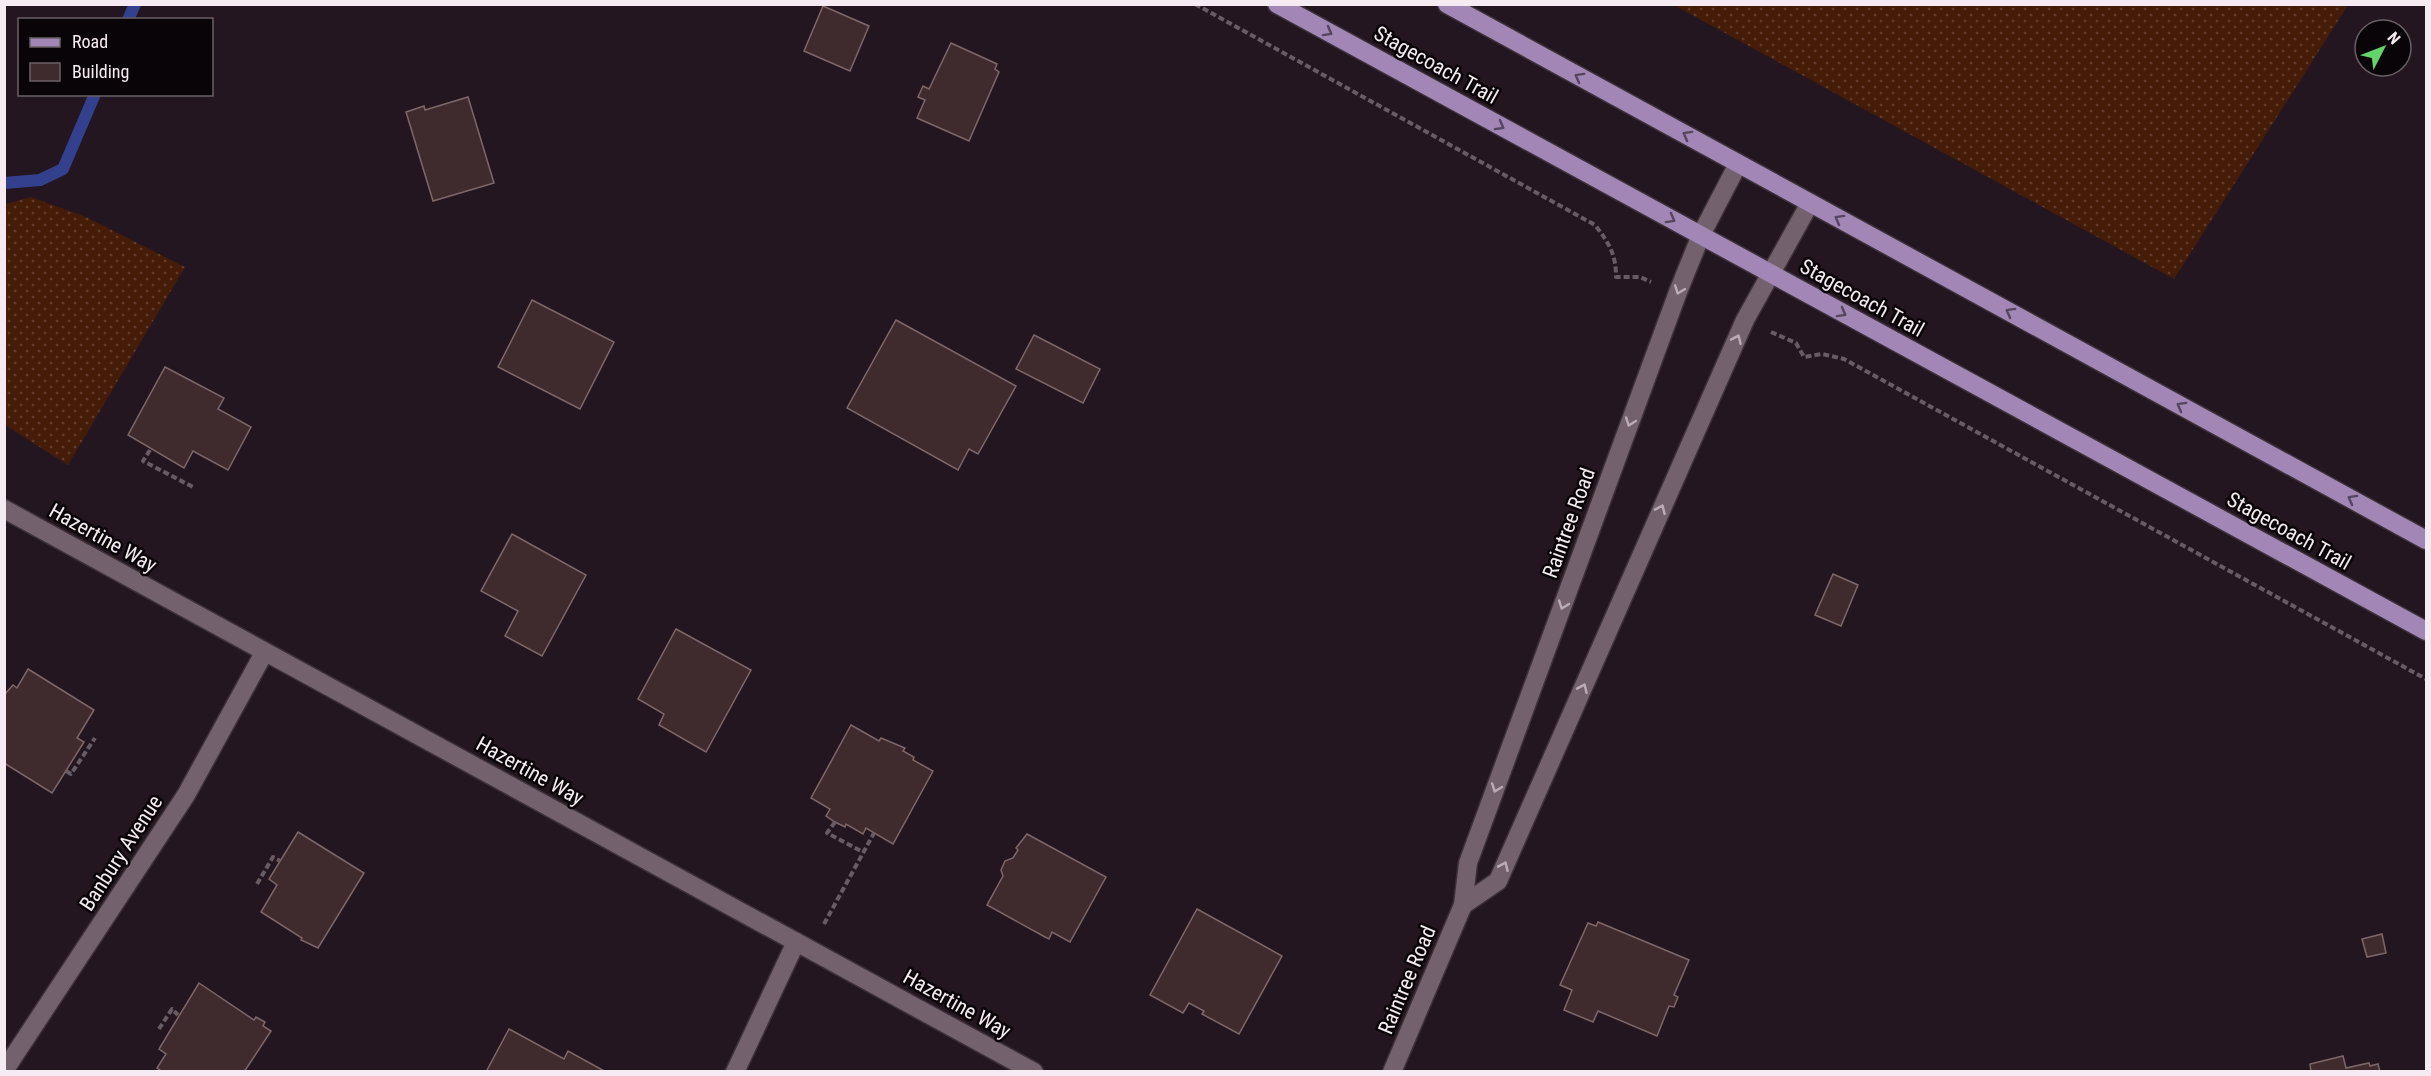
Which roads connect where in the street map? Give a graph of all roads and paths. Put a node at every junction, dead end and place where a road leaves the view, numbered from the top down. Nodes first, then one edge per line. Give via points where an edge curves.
1 (1195, 4) edge
2 (1277, 4) edge
3 (1447, 4) edge
4 (1738, 164) junction
5 (1809, 202) junction
6 (1701, 235) junction
7 (1771, 274) junction
8 (1640, 277) dead end
9 (1796, 343) dead end
10 (150, 450) dead end
11 (193, 487) dead end
12 (4, 510) edge
13 (2427, 540) edge
14 (2427, 631) edge
15 (264, 653) junction
16 (2427, 679) edge
17 (95, 738) dead end
18 (66, 771) dead end
19 (835, 822) dead end
20 (874, 833) dead end
21 (863, 852) junction
22 (280, 861) dead end
23 (256, 884) dead end
24 (1463, 905) junction
25 (803, 945) junction
26 (178, 1015) dead end
27 (159, 1029) dead end
28 (4, 1071) edge
29 (735, 1071) edge
30 (1034, 1071) edge
31 (1392, 1071) edge

1 - 8 path via 1595,225 1610,244 1616,260 1616,277
2 -> 6 main road, Stagecoach Trail
4 -> 3 main road
4 - 5 main road
4 - 6 street, Raintree Road
5 - 7 street
13 -> 5 main road
6 - 7 main road, Stagecoach Trail
6 -> 24 street, Raintree Road via 1468,863
7 -> 14 main road, Stagecoach Trail
24 -> 7 street via 1498,881 1745,320
9 - 16 path via 1804,357 1822,354 1844,359
10 - 11 path via 143,461
12 - 15 street, Hazertine Way
15 - 25 street, Hazertine Way
15 - 28 street, Banbury Avenue via 183,801
17 - 18 path via 71,774
19 - 21 path via 827,832
20 - 21 path
21 - 25 path
22 - 23 path via 273,857
24 - 31 street, Raintree Road
25 - 29 street
25 - 30 street, Hazertine Way
26 - 27 path via 172,1009

